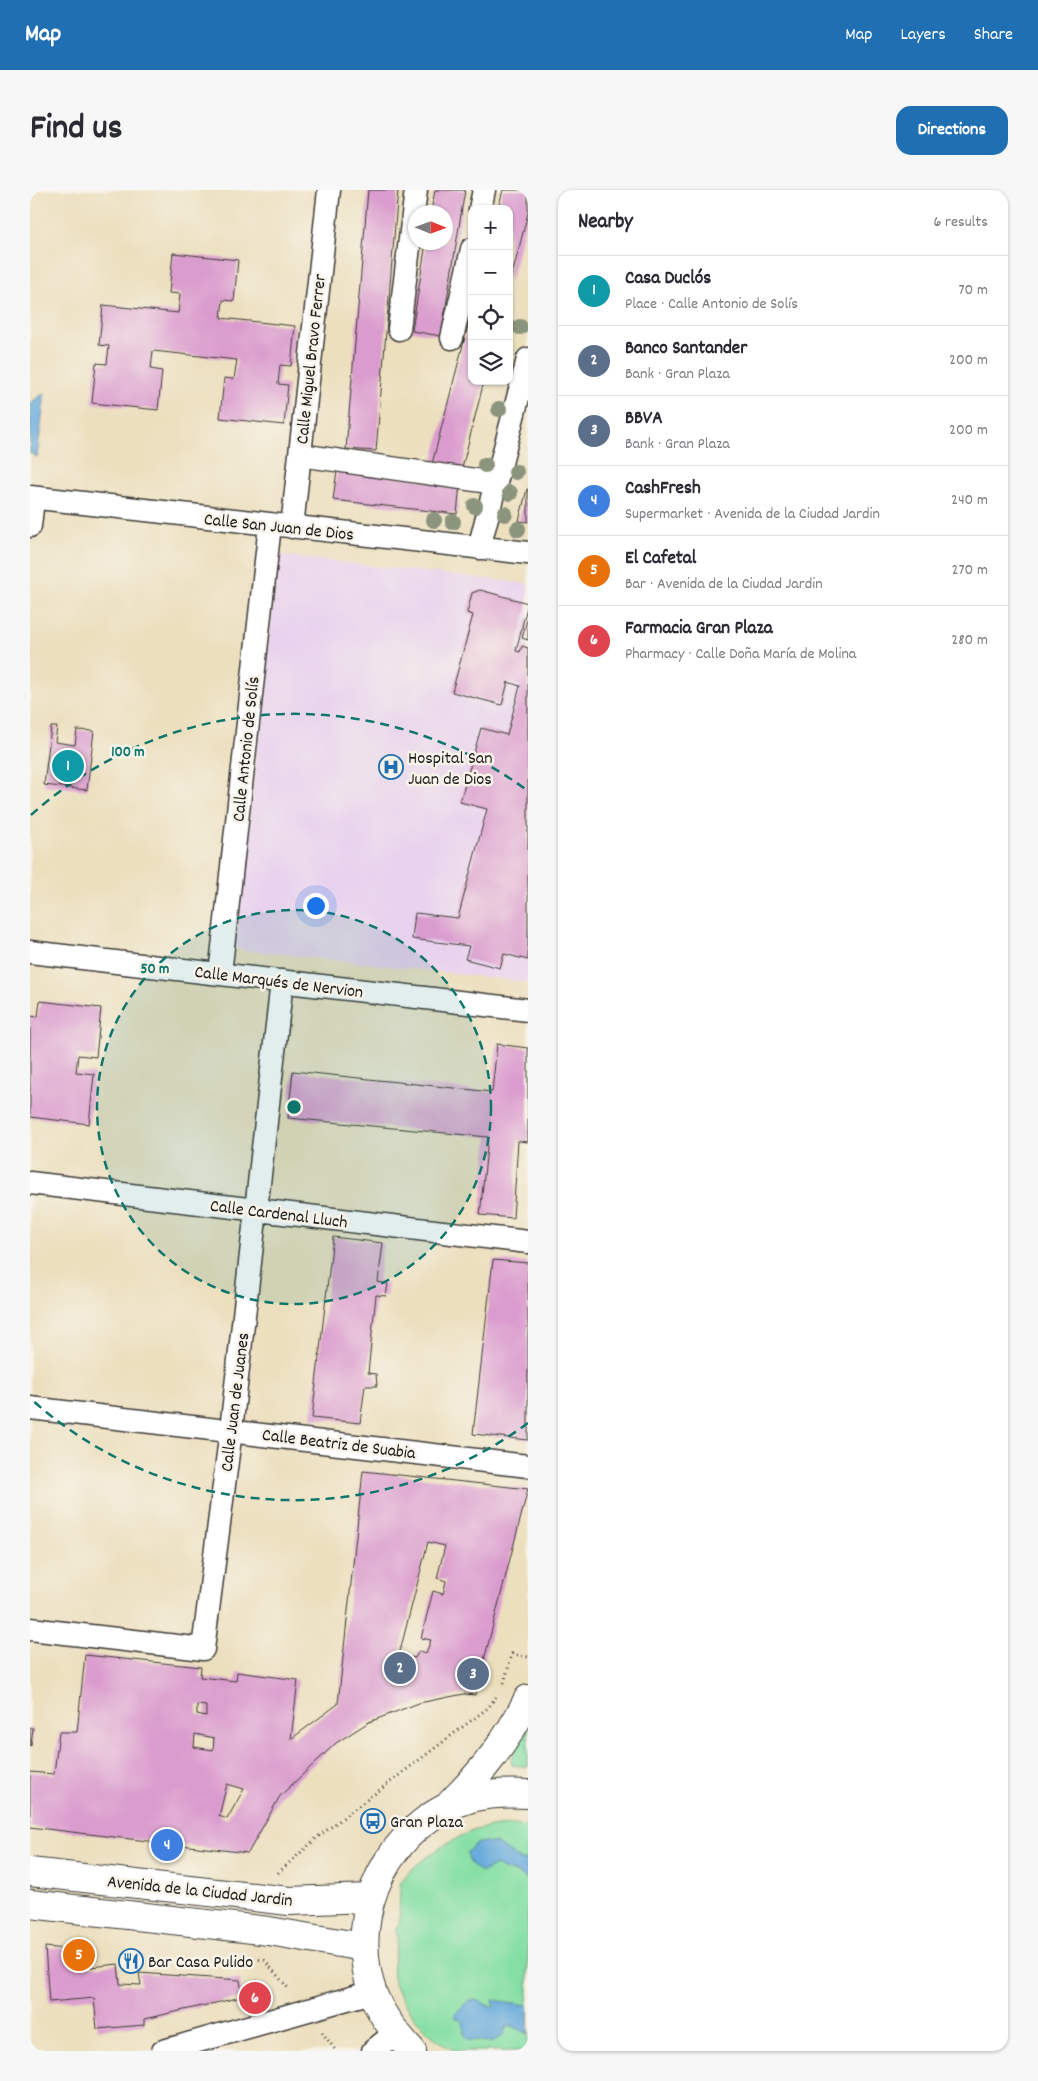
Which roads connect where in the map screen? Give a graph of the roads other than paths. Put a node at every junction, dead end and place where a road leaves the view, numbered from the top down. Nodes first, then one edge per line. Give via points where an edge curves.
1 (329, 190) edge
2 (416, 190) edge
3 (484, 190) edge
4 (481, 205) edge
5 (472, 250) edge
6 (399, 330) dead end
7 (452, 338) dead end
8 (528, 359) edge
9 (300, 454) junction
10 (496, 483) junction
11 (31, 498) edge
12 (30, 526) edge
13 (281, 526) junction
14 (479, 548) junction
15 (528, 553) edge
16 (30, 952) edge
17 (220, 974) junction
18 (282, 982) junction
19 (528, 1010) edge
20 (30, 1183) edge
21 (255, 1211) junction
22 (528, 1242) edge
23 (30, 1408) edge
24 (231, 1430) junction
25 (528, 1466) edge
26 (30, 1629) edge
27 (528, 1699) edge
28 (528, 1794) edge
29 (446, 1808) junction
30 (30, 1872) edge
31 (370, 1898) junction
32 (30, 1904) edge
33 (363, 1947) junction
34 (372, 1992) junction
35 (403, 2042) edge
36 (163, 2051) edge
37 (373, 2051) edge

1 - 9 street, Calle Miguel Bravo Ferrer
2 - 6 street
3 - 4 street
5 - 7 street
8 - 10 street
9 - 10 street
9 - 13 street, Calle Miguel Bravo Ferrer
10 - 14 street
11 - 12 street
11 - 13 street, Calle San Juan de Dios
13 - 14 street, Calle San Juan de Dios
13 - 17 street, Calle Antonio de Solís
14 - 15 street, Calle San Juan de Dios
16 - 17 street, Calle Marqués de Nervion
17 - 18 street, Calle Marqués de Nervion
18 - 19 street, Calle Marqués de Nervion
18 - 21 street, Calle Juan de Juanes
20 - 21 street, Calle Cardenal Lluch
21 - 22 street, Calle Cardenal Lluch
21 - 24 street, Calle Juan de Juanes
23 - 24 street, Calle Beatriz de Suabia
24 - 25 street, Calle Beatriz de Suabia
24 - 26 street, Calle Juan de Juanes via 203,1649
27 - 29 main road via 514,1727 479,1775
28 - 29 main road via 472,1798
29 - 31 main road via 413,1830 396,1848
30 - 31 main road, Avenida de la Ciudad Jardin via 289,1901
31 - 33 main road
32 - 33 main road, Avenida de la Ciudad Jardin via 262,1930
33 - 34 main road
34 - 35 main road
34 - 36 street
35 - 37 street

